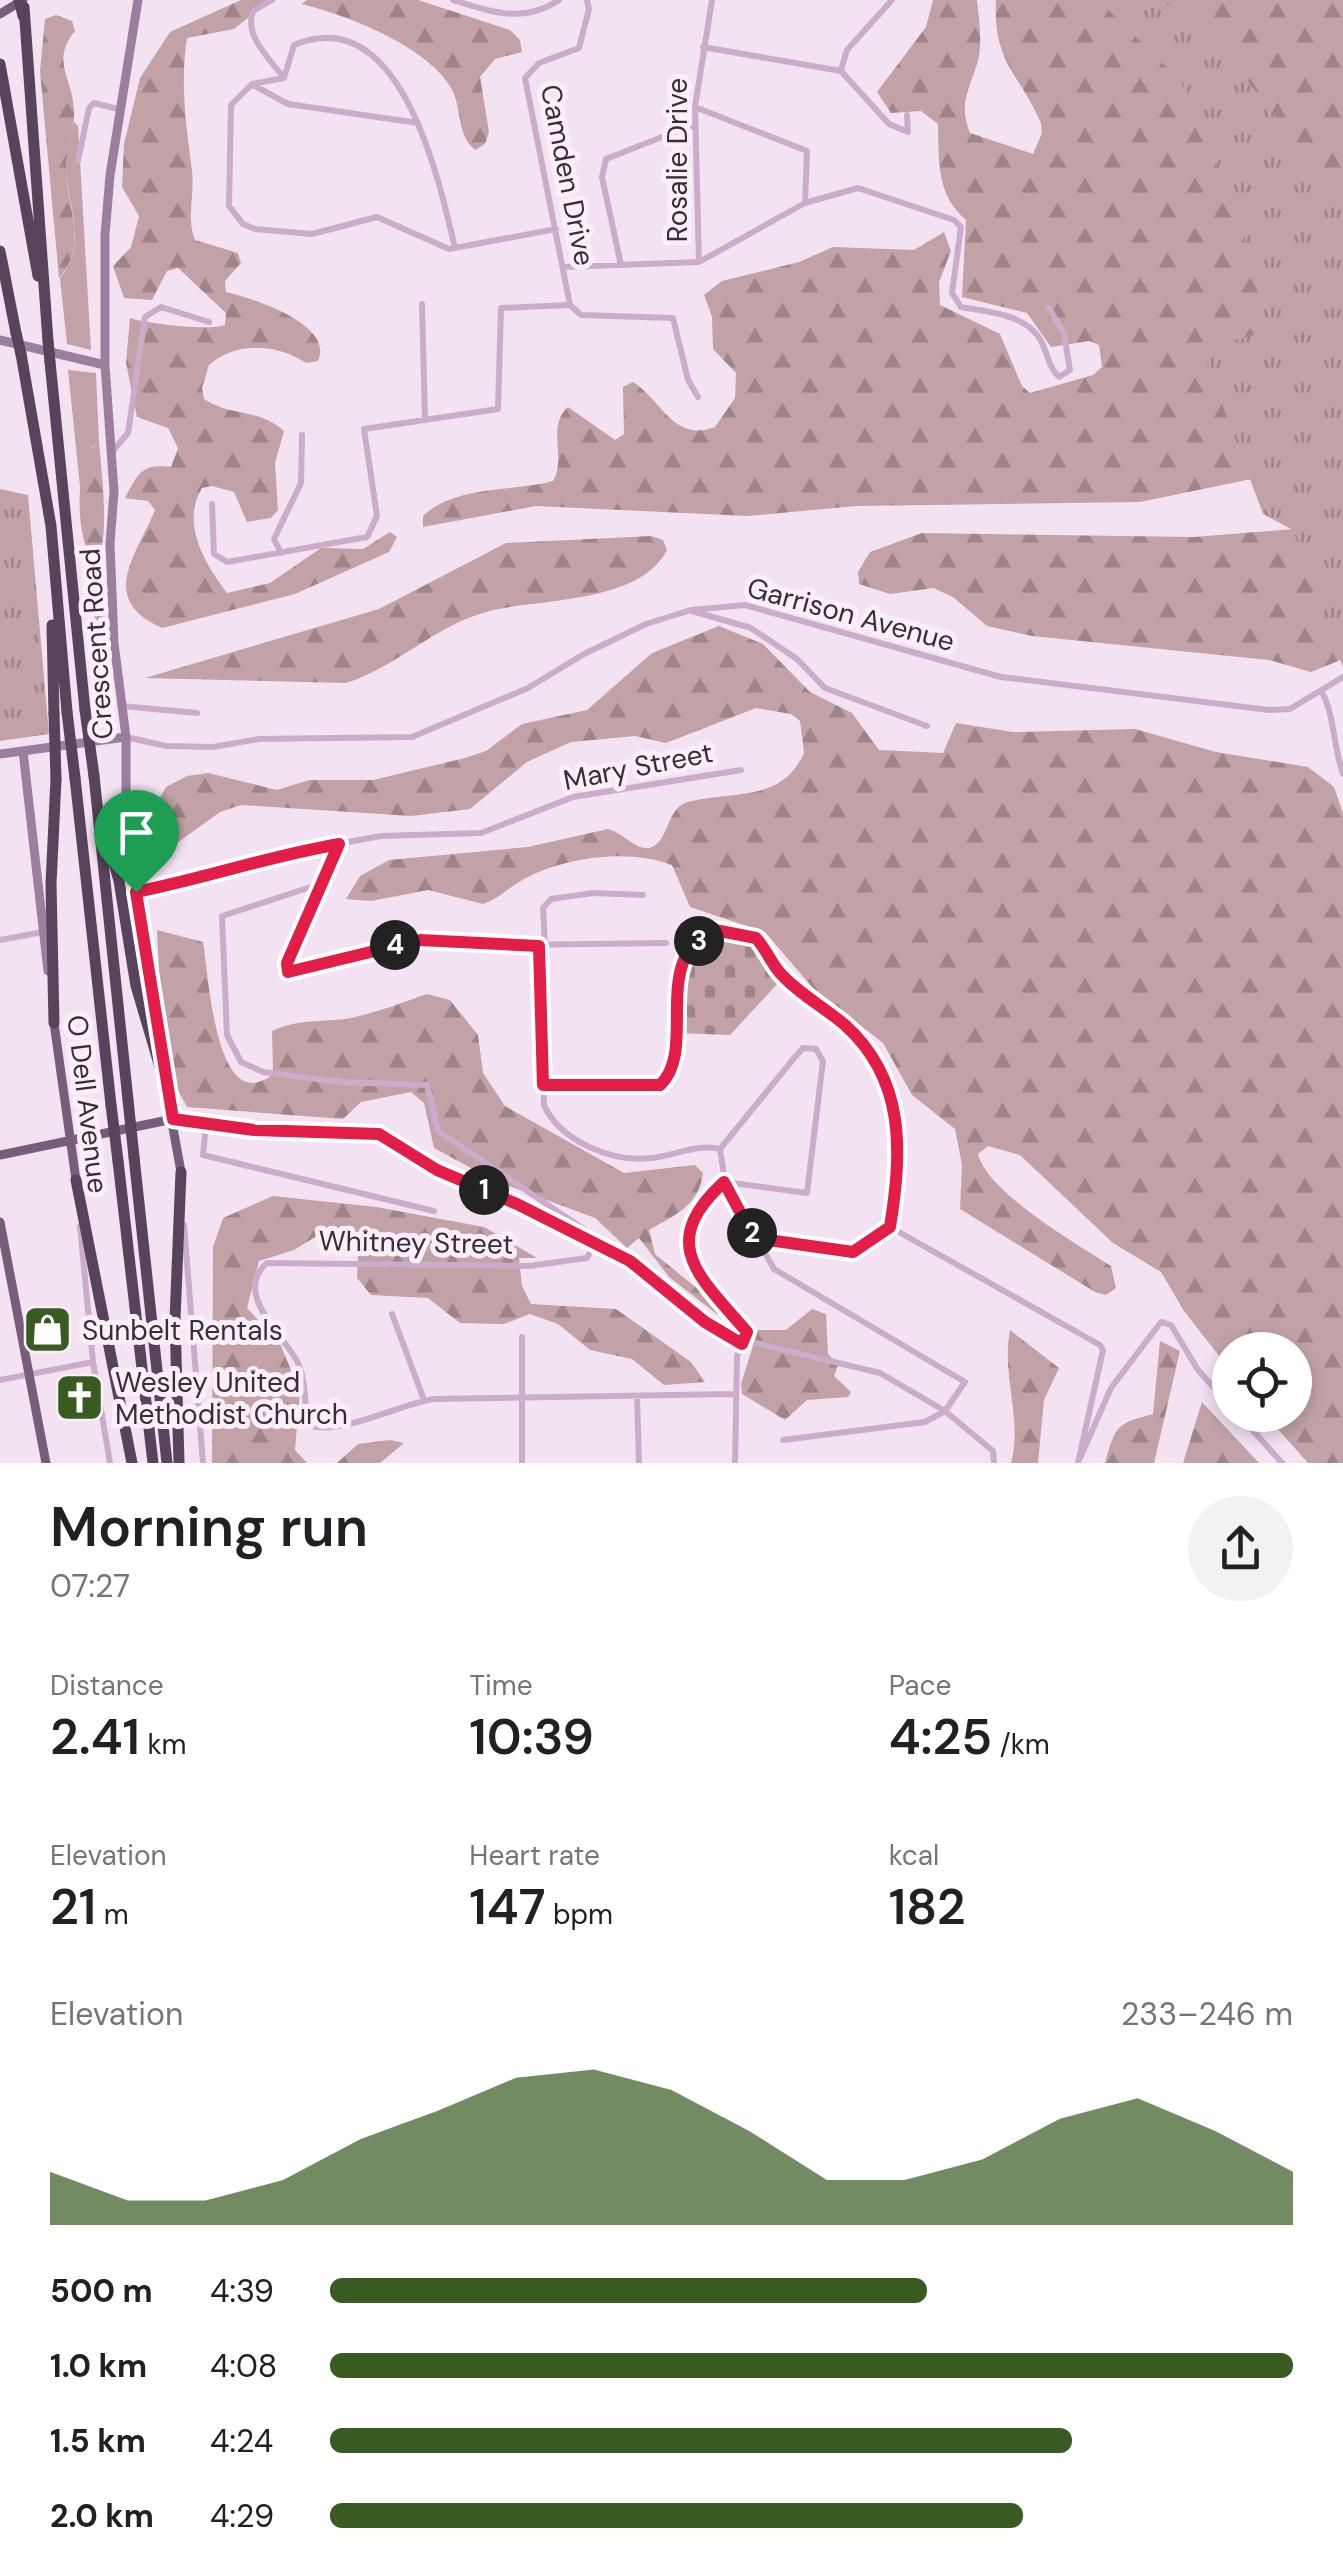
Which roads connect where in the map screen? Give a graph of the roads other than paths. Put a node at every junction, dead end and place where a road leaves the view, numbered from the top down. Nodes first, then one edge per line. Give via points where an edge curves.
1 (22, 0) edge
2 (138, 0) edge
3 (272, 0) edge
4 (454, 0) edge
5 (559, 0) edge
6 (587, 0) edge
7 (712, 0) edge
8 (892, 0) edge
9 (0, 14) edge
10 (703, 48) junction
11 (0, 64) edge
12 (841, 71) junction
13 (284, 78) junction
14 (252, 84) junction
15 (695, 107) junction
16 (118, 109) junction
17 (906, 116) dead end
18 (418, 123) junction
19 (695, 124) junction
20 (78, 161) dead end
21 (806, 203) junction
22 (556, 229) junction
23 (455, 248) junction
24 (0, 250) edge
25 (699, 262) junction
26 (621, 265) junction
27 (0, 266) edge
28 (563, 267) junction
29 (5, 282) junction
30 (422, 304) dead end
31 (570, 305) junction
32 (1049, 308) dead end
33 (210, 322) dead end
34 (47, 323) junction
35 (0, 340) edge
36 (105, 365) junction
37 (698, 396) dead end
38 (425, 420) junction
39 (302, 434) dead end
40 (110, 453) junction
41 (212, 504) dead end
42 (282, 554) junction
43 (691, 610) junction
44 (1343, 676) edge
45 (1322, 692) junction
46 (122, 706) junction
47 (60, 713) junction
48 (197, 713) dead end
49 (927, 726) dead end
50 (126, 737) junction
51 (23, 751) junction
52 (0, 754) edge
53 (740, 770) dead end
54 (1343, 774) edge
55 (97, 804) junction
56 (339, 844) junction
57 (320, 884) junction
58 (136, 892) junction
59 (643, 895) dead end
60 (44, 932) junction
61 (0, 940) edge
62 (666, 943) dead end
63 (542, 945) junction
64 (54, 1022) junction
65 (165, 1084) junction
66 (543, 1085) junction
67 (173, 1119) junction
68 (206, 1124) junction
69 (70, 1140) junction
70 (720, 1149) junction
71 (0, 1155) edge
72 (181, 1172) junction
73 (76, 1180) junction
74 (724, 1182) junction
75 (434, 1211) dead end
76 (0, 1222) edge
77 (890, 1227) junction
78 (754, 1238) junction
79 (596, 1244) junction
80 (392, 1314) dead end
81 (522, 1337) dead end
82 (742, 1344) junction
83 (94, 1362) junction
84 (32, 1374) junction
85 (0, 1380) edge
86 (1212, 1387) edge
87 (734, 1394) junction
88 (637, 1396) junction
89 (521, 1397) junction
90 (424, 1400) junction
91 (945, 1411) junction
92 (1254, 1432) edge
93 (783, 1440) dead end
94 (1078, 1461) edge
95 (46, 1463) edge
96 (110, 1463) edge
97 (132, 1463) edge
98 (153, 1463) edge
99 (167, 1463) edge
100 (179, 1463) edge
101 (203, 1463) edge
102 (522, 1463) edge
103 (639, 1463) edge
104 (735, 1463) edge
105 (994, 1463) edge
106 (1282, 1463) edge

1 - 9 main road
1 - 34 highway, bridge
2 - 16 street, Crescent Road
3 - 13 street via 253,10 249,23
4 - 5 street via 518,16
6 - 22 street, Camden Drive via 579,48 539,63 526,78
7 - 10 street, Rosalie Drive
8 - 12 street via 847,50
10 - 12 street
10 - 15 street, Rosalie Drive
11 - 34 highway
12 - 17 street via 889,124 908,132
13 - 14 street
13 - 18 street via 294,46 317,39 353,42 391,68
14 - 18 street via 288,104
14 - 23 street via 231,105 227,191 232,214 243,224 312,234 377,217 436,246
15 - 19 street, Rosalie Drive
15 - 21 street via 801,145 807,151
16 - 20 street via 94,103 89,108
16 - 36 street, Crescent Road via 105,234
18 - 23 street
19 - 25 street, Rosalie Drive
19 - 26 street via 617,152 602,168
21 - 25 street
21 - 32 street via 858,188 954,220 961,227 952,292 962,307 1028,324 1059,376 1070,370 1064,334
22 - 23 street
22 - 28 street, Camden Drive
24 - 29 highway
25 - 26 street
26 - 28 street
27 - 29 highway
28 - 31 street, Camden Drive
29 - 47 highway, bridge via 51,526
30 - 38 street
31 - 37 street via 582,314 673,318
31 - 38 street, Camden Drive via 502,308 498,410
33 - 40 street via 162,307 145,317 128,432
34 - 55 highway, bridge
35 - 36 street
36 - 40 street, Crescent Road
38 - 42 street, Camden Drive via 364,429 377,516 373,532
39 - 42 street via 301,484 274,539
40 - 46 street, Crescent Road via 114,643
41 - 42 street, Camden Drive via 214,554 226,562
43 - 45 street, Garrison Avenue via 745,606 1001,677 1269,710 1290,709
43 - 49 street via 752,628 825,688
43 - 50 street, Garrison Avenue via 646,624 528,688 412,736 259,739 213,747
44 - 45 street, Garrison Avenue
45 - 54 street
46 - 48 street
46 - 50 street, Crescent Road
47 - 64 highway, bridge via 51,884
47 - 98 highway, bridge via 75,778
50 - 51 street
50 - 58 street, Crescent Road via 126,826
51 - 52 street
51 - 60 street, O Dell Avenue
53 - 56 street, Mary Street via 574,797 464,836 381,836
55 - 65 highway via 120,880 136,986
55 - 99 highway, bridge
56 - 57 street
56 - 58 street, Mary Street
57 - 63 street via 287,963 293,974 420,940
57 - 79 street, Whitney Street via 222,916 227,1034 241,1062 264,1072 340,1082 428,1085 438,1130 592,1232
58 - 65 street, Crescent Road
59 - 63 street via 551,900 543,908
60 - 61 street
60 - 64 street, O Dell Avenue
62 - 63 street
63 - 66 street
64 - 69 main road, O Dell Avenue
65 - 67 main road, Crescent Road
66 - 70 street via 544,1105 555,1123 600,1151 640,1160
66 - 77 street via 660,1085 675,1062 676,990 693,948 715,930 756,938 782,976 872,1054 894,1096 898,1140
67 - 68 street
67 - 69 main road
67 - 72 main road, Crescent Road
68 - 75 street via 203,1155
68 - 79 street via 379,1134 437,1170
69 - 71 main road
69 - 73 main road, O Dell Avenue
70 - 74 street
70 - 74 street via 803,1048 816,1049 823,1061 807,1193
72 - 100 highway
72 - 101 street, Crescent Road
73 - 83 street, O Dell Avenue
73 - 97 highway
74 - 78 street
74 - 82 street via 694,1215 686,1248 705,1284 747,1332
76 - 84 main road
77 - 78 street via 853,1252
77 - 94 street via 1100,1345
78 - 91 street via 786,1278 962,1376 965,1386
79 - 82 street via 644,1270
79 - 90 street, Whitney Street via 587,1258 528,1266 276,1262 261,1268 256,1296 296,1360 310,1427 340,1427
80 - 90 street
81 - 89 street
82 - 87 street
82 - 91 street via 867,1369
83 - 84 street
83 - 96 street, O Dell Avenue
84 - 85 street
84 - 95 main road
86 - 94 street via 1171,1325 1161,1322 1111,1388
87 - 88 street, Whitney Street
87 - 104 street
88 - 89 street, Whitney Street
88 - 103 street
89 - 90 street, Whitney Street
89 - 102 street
91 - 93 street via 925,1422
91 - 105 street via 989,1447
92 - 106 street

